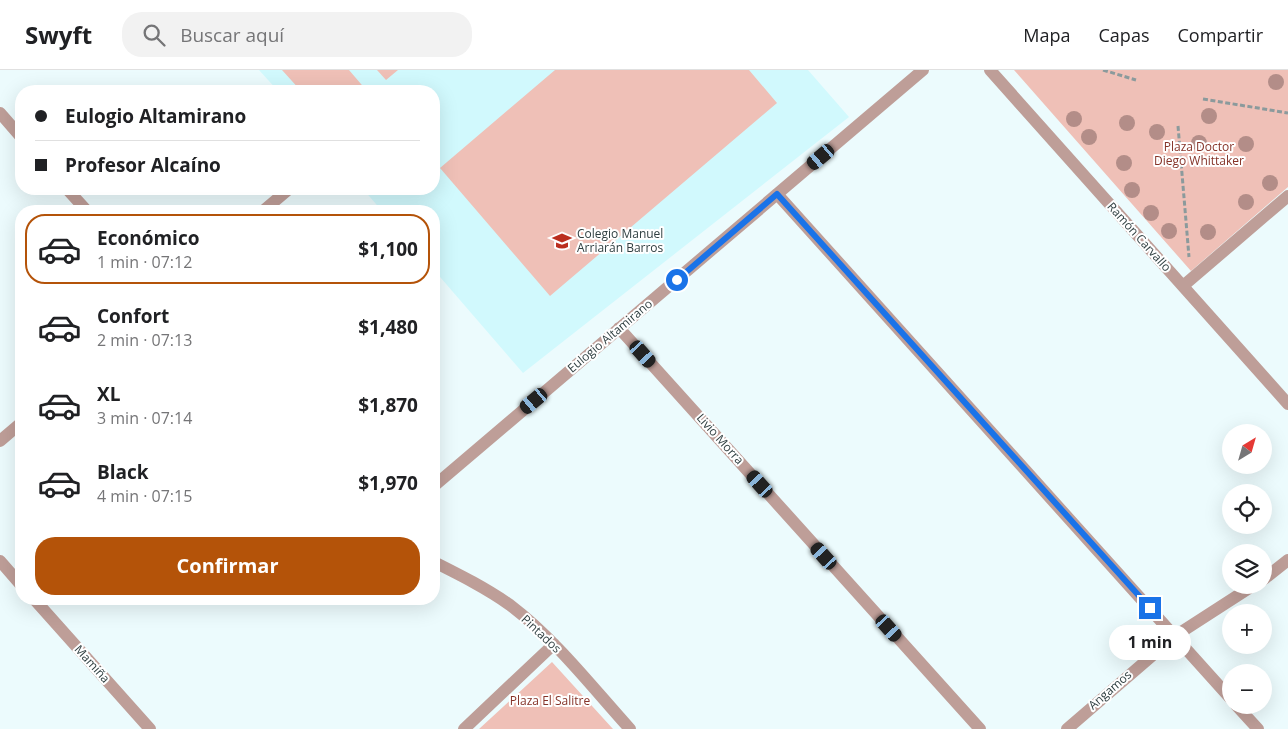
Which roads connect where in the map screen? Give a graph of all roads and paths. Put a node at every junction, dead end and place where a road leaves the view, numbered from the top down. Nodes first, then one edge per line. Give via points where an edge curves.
1 (923, 70) edge
2 (990, 70) edge
3 (1103, 70) edge
4 (1136, 80) dead end
5 (1203, 99) dead end
6 (0, 113) edge
7 (1288, 113) edge
8 (1178, 126) dead end
9 (15, 130) edge
10 (777, 194) junction
11 (72, 195) edge
12 (282, 195) edge
13 (1288, 196) edge
14 (82, 205) edge
15 (270, 205) edge
16 (1187, 283) junction
17 (619, 328) junction
18 (1288, 404) edge
19 (15, 427) edge
20 (0, 441) edge
21 (440, 481) edge
22 (1288, 560) edge
23 (0, 561) edge
24 (440, 565) edge
25 (1272, 573) edge
26 (15, 578) edge
27 (1240, 594) edge
28 (39, 605) edge
29 (1174, 636) junction
30 (554, 644) junction
31 (1222, 689) edge
32 (1244, 714) edge
33 (150, 729) edge
34 (464, 729) edge
35 (630, 729) edge
36 (980, 729) edge
37 (1067, 729) edge
38 (1258, 729) edge

1 - 10 street, Eulogio Altamirano
2 - 16 street, Ramón Carvallo
3 - 4 path
5 - 7 path
6 - 9 street
8 - 16 path
10 - 17 street, Eulogio Altamirano
10 - 29 street
11 - 14 street
12 - 15 street
13 - 16 street
16 - 18 street, Ramón Carvallo
17 - 21 street, Eulogio Altamirano
17 - 36 street, Livio Morra
19 - 20 street
22 - 25 street
23 - 26 street
24 - 30 street, Pintados via 496,596
27 - 29 street, Angamos
28 - 33 street, Mamiña
29 - 31 street
29 - 37 street, Angamos
30 - 34 street
30 - 35 street, Pintados
32 - 38 street

